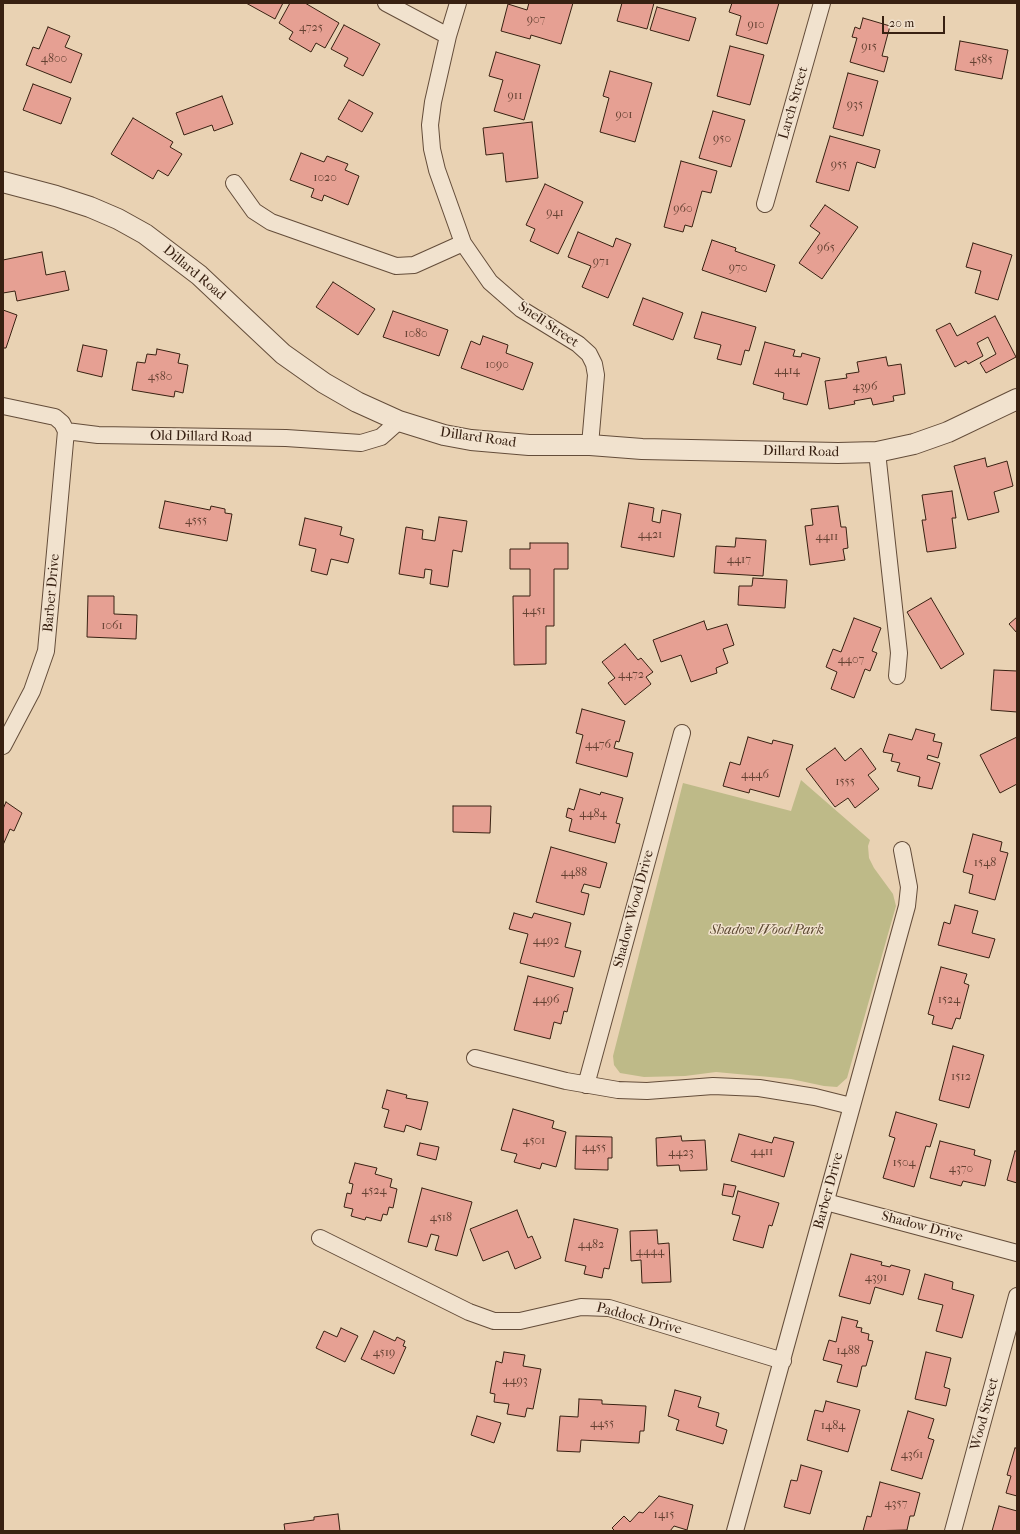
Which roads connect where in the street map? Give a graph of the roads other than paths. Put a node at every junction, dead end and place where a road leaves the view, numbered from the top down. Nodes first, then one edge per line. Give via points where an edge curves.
1 (386, 3) edge
2 (458, 3) edge
3 (822, 3) edge
4 (448, 36) junction
5 (3, 182) edge
6 (234, 183) dead end
7 (765, 204) dead end
8 (463, 243) junction
9 (1017, 399) edge
10 (3, 406) edge
11 (399, 421) junction
12 (66, 431) junction
13 (590, 445) junction
14 (877, 452) junction
15 (897, 676) dead end
16 (682, 733) dead end
17 (3, 746) edge
18 (902, 850) dead end
19 (475, 1058) dead end
20 (586, 1085) junction
21 (851, 1106) junction
22 (826, 1202) junction
23 (320, 1238) dead end
24 (1017, 1253) edge
25 (1017, 1296) edge
26 (783, 1361) junction
27 (735, 1531) edge
28 (952, 1531) edge

1 - 4 street
2 - 4 street, Snell Street
3 - 7 street, Larch Street
4 - 8 street, Snell Street via 430,125 437,170
5 - 11 street, Dillard Road via 90,207 145,234 199,275 283,354 324,383 357,402
6 - 8 street via 254,211 271,222 396,266 414,265
8 - 13 street, Snell Street via 490,282 521,309 578,344 589,354 596,375
9 - 14 street, Dillard Road via 948,432 914,444
10 - 12 street via 55,417
11 - 12 street, Old Dillard Road via 381,438 361,443 286,438 98,435
11 - 13 street, Dillard Road via 444,435 471,440 529,445
12 - 17 street, Barber Drive via 46,651 32,691
13 - 14 street, Dillard Road via 650,449
14 - 15 street via 899,653
16 - 20 street, Shadow Wood Drive
18 - 21 street, Barber Drive via 909,887 907,906
19 - 20 street
20 - 21 street via 647,1091 713,1086 759,1088
21 - 22 street, Barber Drive
22 - 24 street, Shadow Drive
22 - 26 street, Barber Drive
23 - 26 street, Paddock Drive via 469,1312 494,1320 520,1321 581,1307 609,1308
25 - 28 street, Wood Street
26 - 27 street, Barber Drive

